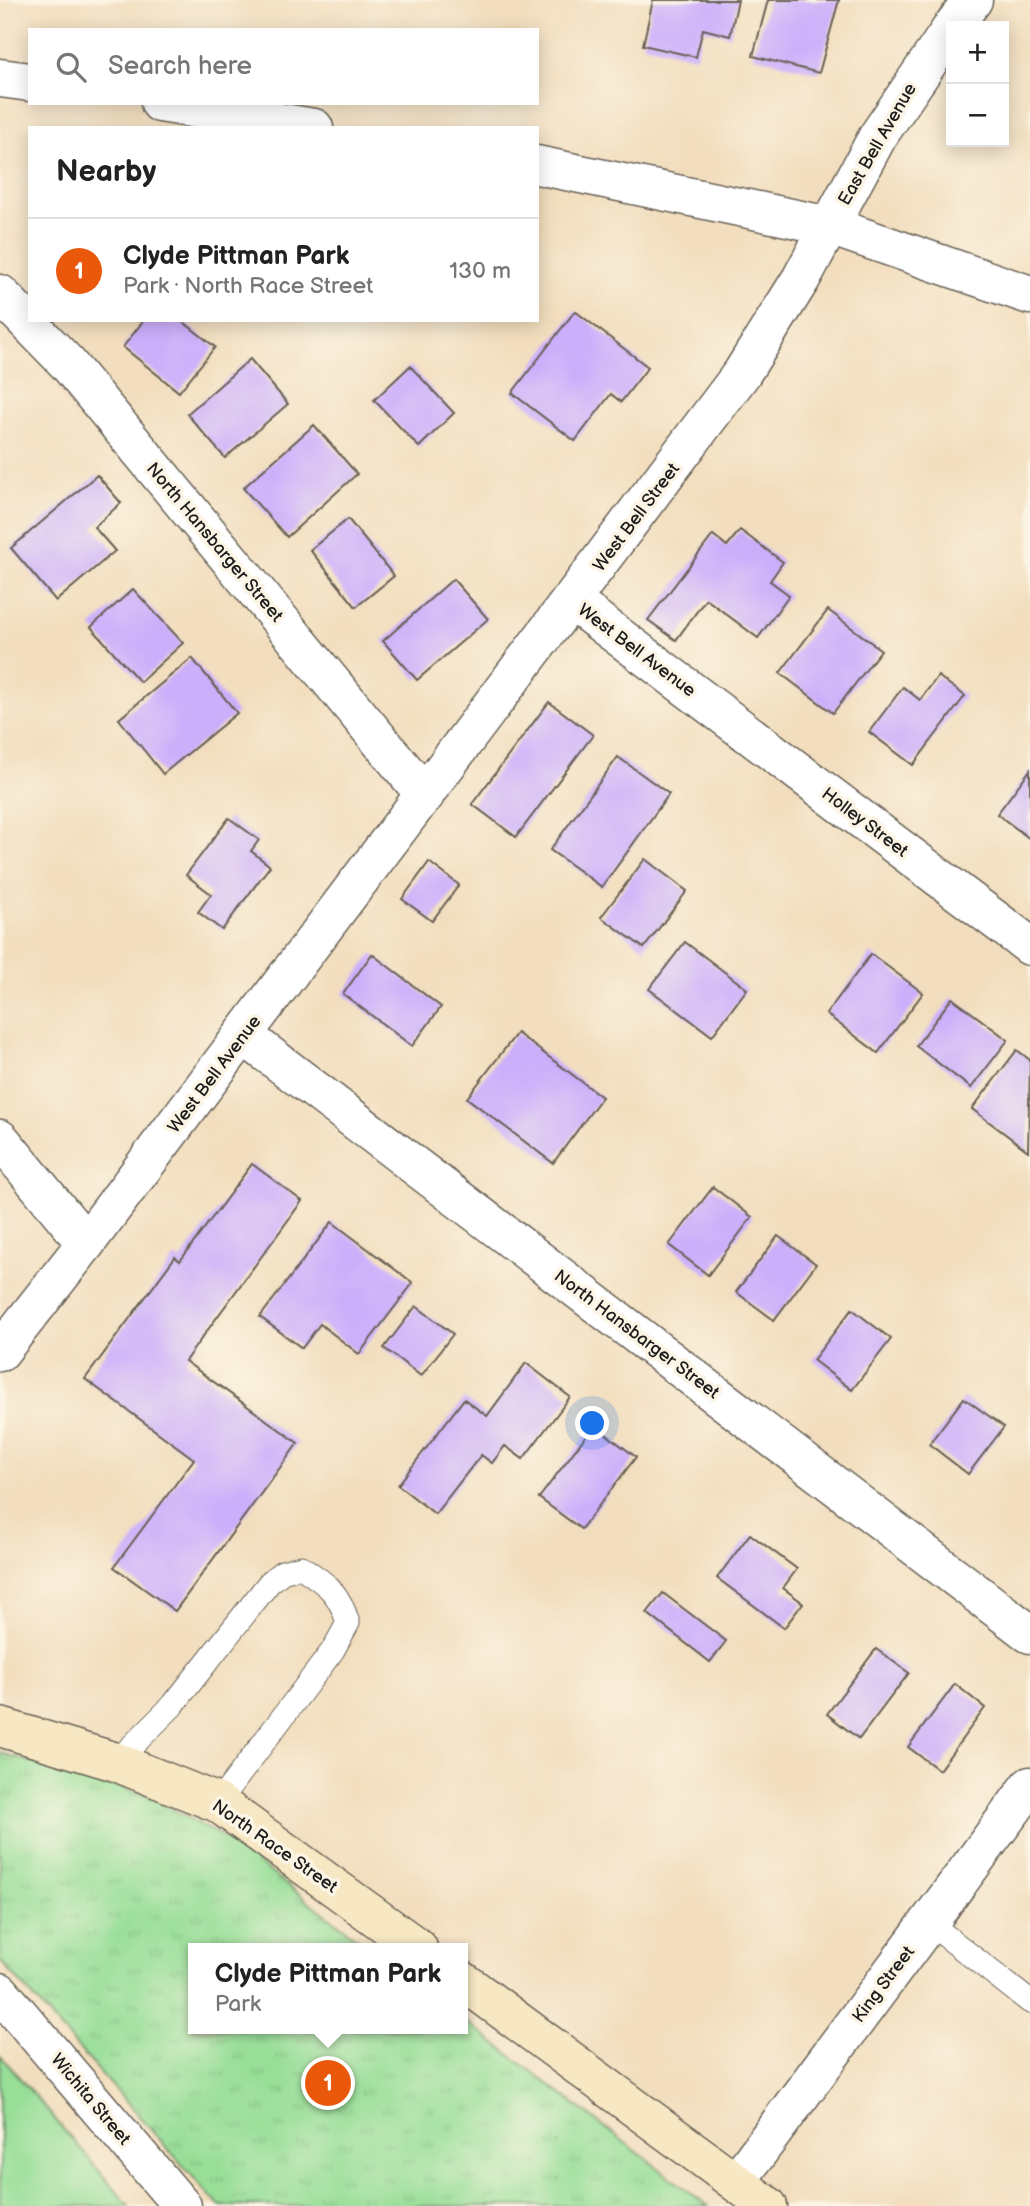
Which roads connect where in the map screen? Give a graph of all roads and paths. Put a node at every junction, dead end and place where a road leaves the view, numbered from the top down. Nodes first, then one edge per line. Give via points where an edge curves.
1 (973, 0) edge
2 (957, 21) edge
3 (946, 36) edge
4 (0, 78) edge
5 (28, 82) edge
6 (172, 105) edge
7 (302, 126) edge
8 (539, 165) edge
9 (830, 226) junction
10 (0, 294) edge
11 (1030, 295) edge
12 (573, 602) junction
13 (701, 698) joint
14 (425, 795) junction
15 (1030, 946) edge
16 (243, 1035) junction
17 (0, 1139) edge
18 (86, 1243) junction
19 (0, 1352) edge
20 (1030, 1634) edge
21 (0, 1727) edge
22 (116, 1762) junction
23 (1030, 1786) edge
24 (218, 1803) junction
25 (928, 1923) junction
26 (411, 1943) edge
27 (468, 1985) edge
28 (0, 1992) edge
29 (1030, 2001) edge
30 (736, 2182) junction
31 (183, 2206) edge
32 (768, 2206) edge

1 - 2 street, East Bell Avenue
3 - 9 street, East Bell Avenue via 878,136
4 - 5 street
6 - 7 street
8 - 9 street
9 - 11 street
9 - 12 street, West Bell Street via 742,373
10 - 14 street, North Hansbarger Street via 68,364
12 - 13 street, West Bell Avenue
12 - 14 street, West Bell Street
13 - 15 street, Holley Street
14 - 16 street, West Bell Avenue
16 - 18 street, West Bell Avenue
16 - 20 street, North Hansbarger Street
17 - 18 street
18 - 19 street, West Bell Avenue
21 - 22 main road, North Race Street
22 - 24 main road, North Race Street
22 - 24 lane via 173,1704 269,1583 282,1572 300,1567 323,1581 341,1600 348,1623 333,1650
23 - 25 street, King Street
24 - 26 main road, North Race Street
25 - 29 lane
25 - 30 street, King Street
27 - 30 main road
28 - 31 street, Wichita Street
30 - 32 main road

